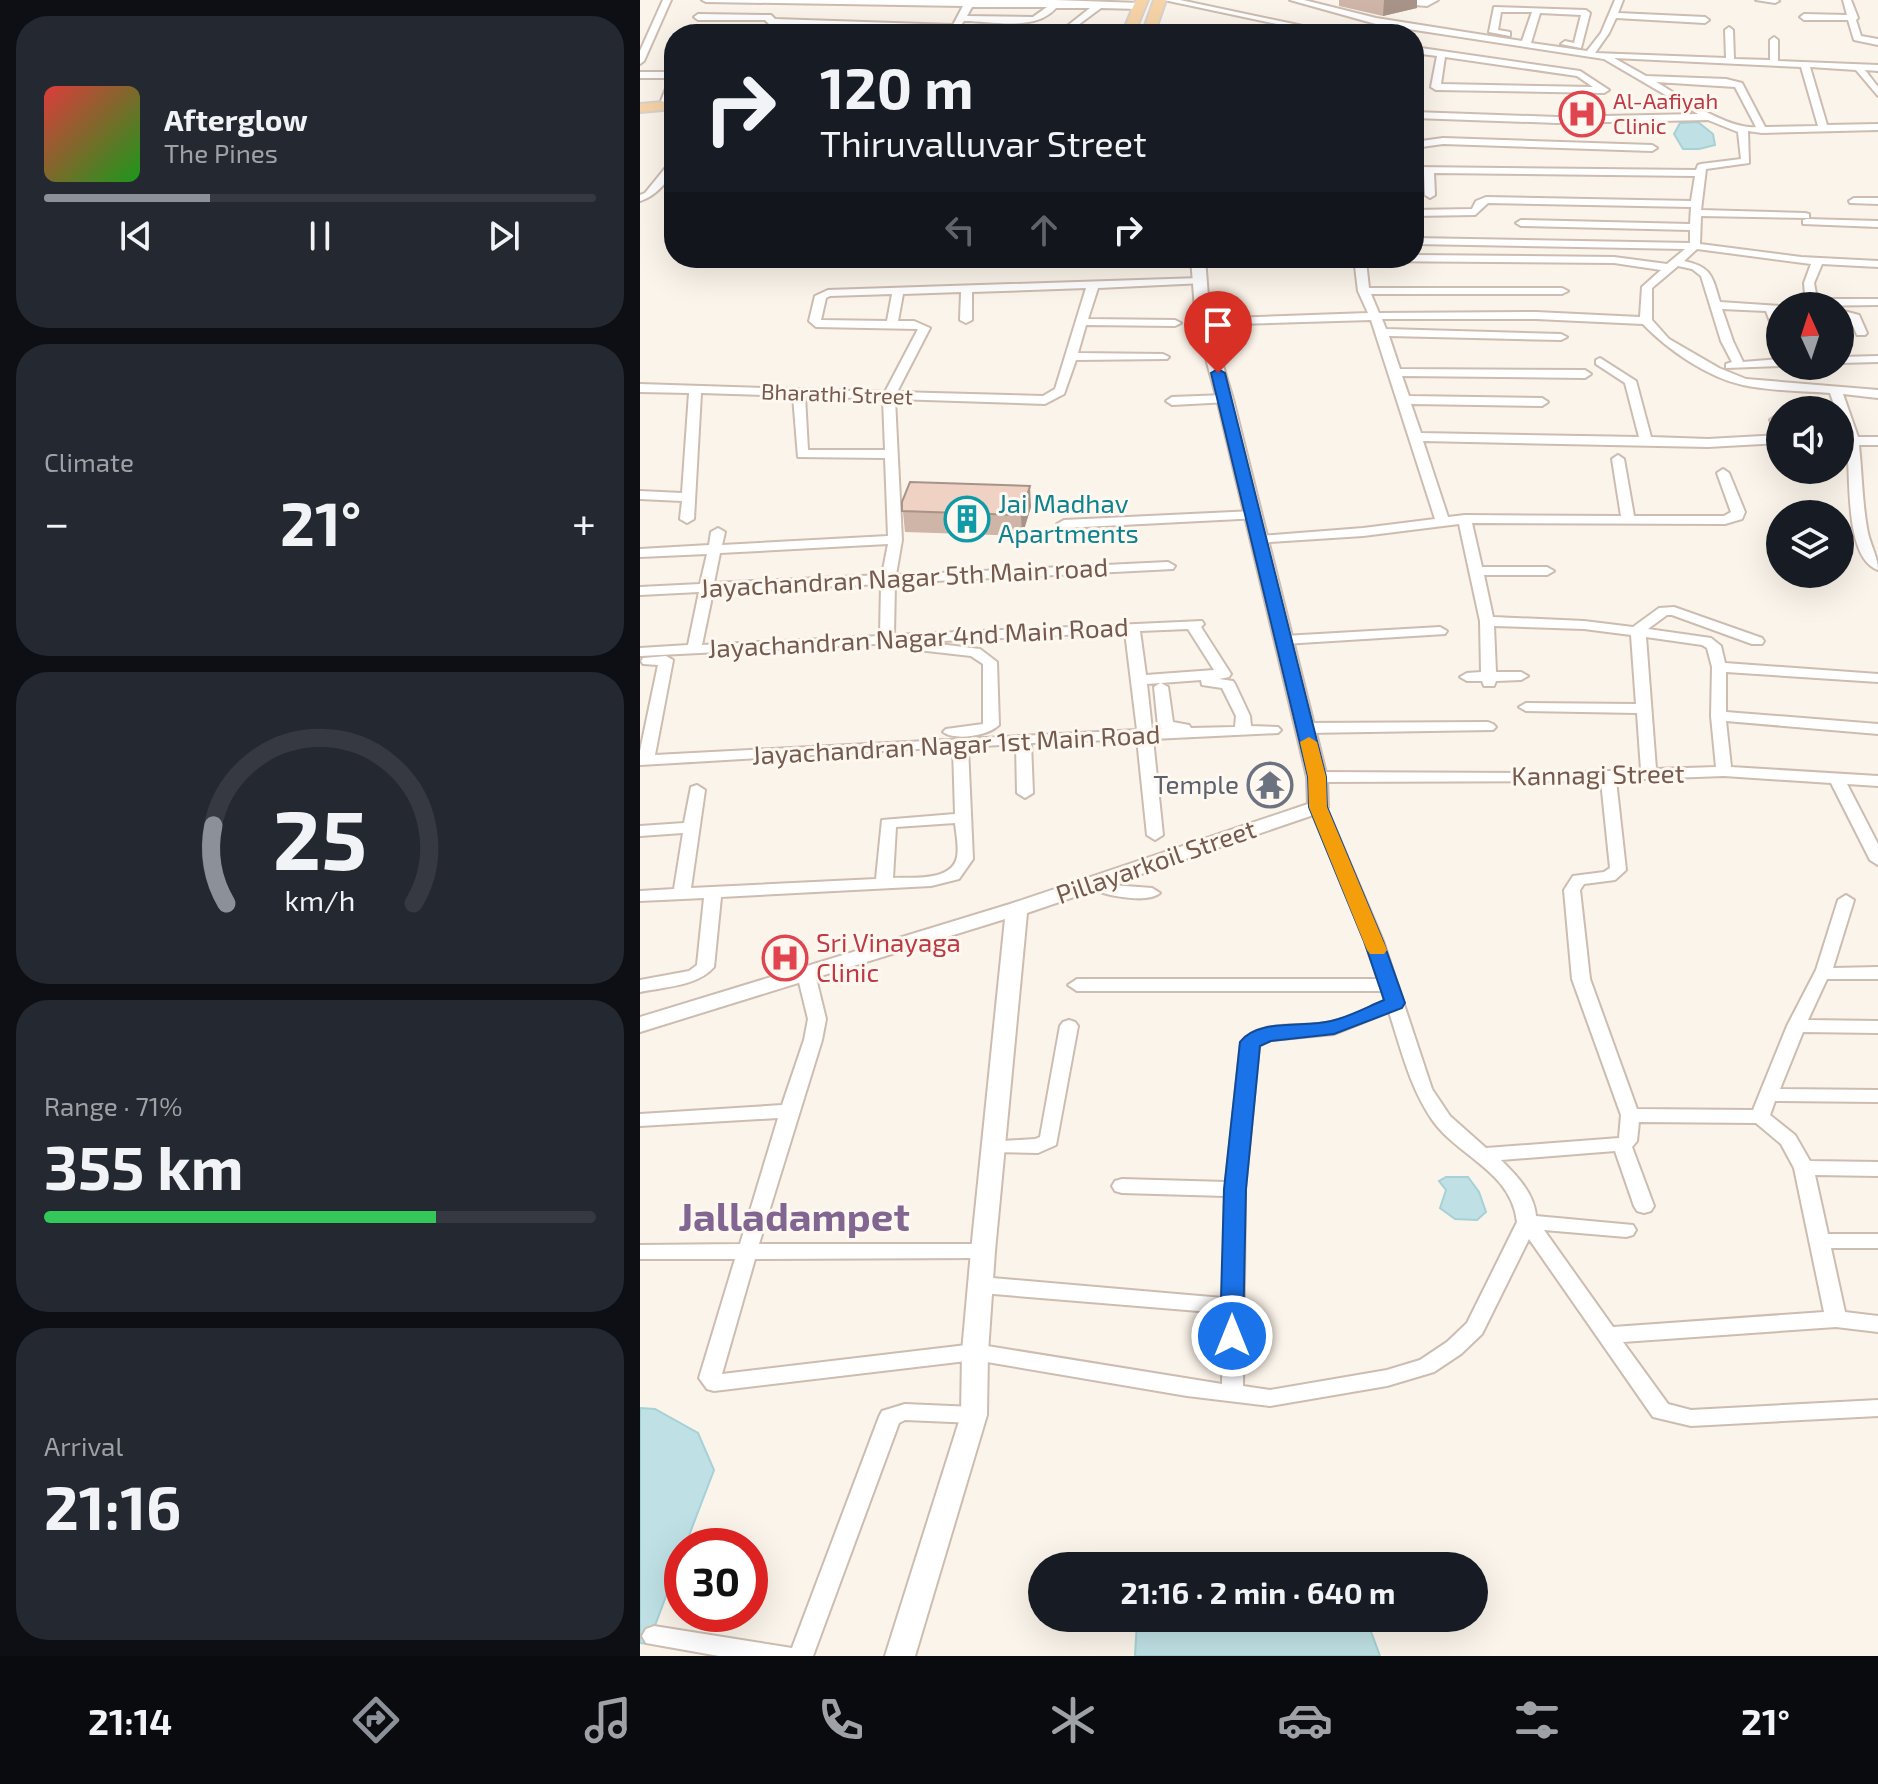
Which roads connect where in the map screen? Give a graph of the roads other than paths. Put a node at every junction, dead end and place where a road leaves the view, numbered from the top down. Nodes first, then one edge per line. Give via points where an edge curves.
1 (667, 0) edge
2 (703, 0) edge
3 (1160, 0) edge
4 (1168, 0) edge
5 (1294, 0) edge
6 (1353, 0) edge
7 (1376, 0) edge
8 (1396, 0) edge
9 (1434, 0) edge
10 (1760, 0) edge
11 (1847, 0) edge
12 (1775, 1) edge
13 (971, 2) edge
14 (1055, 3) junction
15 (1140, 3) edge
16 (1101, 4) junction
17 (1615, 8) edge
18 (1535, 10) junction
19 (1342, 13) junction
20 (1804, 17) dead end
21 (962, 18) junction
22 (1854, 18) junction
23 (1705, 20) dead end
24 (1381, 22) junction
25 (798, 24) edge
26 (958, 24) edge
27 (1074, 24) edge
28 (1132, 24) edge
29 (1152, 24) edge
30 (1287, 24) edge
31 (1397, 24) edge
32 (1424, 27) edge
33 (1729, 30) dead end
34 (1527, 40) junction
35 (1774, 40) dead end
36 (1878, 42) edge
37 (1577, 48) junction
38 (1424, 52) edge
39 (1590, 54) junction
40 (1441, 56) junction
41 (1730, 60) junction
42 (640, 61) edge
43 (1774, 63) junction
44 (1805, 65) junction
45 (1859, 68) junction
46 (1878, 68) edge
47 (640, 75) edge
48 (664, 76) edge
49 (1645, 79) junction
50 (1436, 87) junction
51 (1878, 93) edge
52 (664, 103) edge
53 (640, 106) edge
54 (1424, 115) edge
55 (1436, 115) junction
56 (1709, 117) junction
57 (1878, 127) edge
58 (1823, 128) junction
59 (1743, 130) junction
60 (1762, 130) junction
61 (1443, 141) junction
62 (1424, 144) edge
63 (1652, 148) dead end
64 (1424, 170) edge
65 (1429, 170) junction
66 (1700, 173) junction
67 (664, 176) edge
68 (1430, 195) dead end
69 (640, 198) edge
70 (1854, 201) dead end
71 (1878, 201) edge
72 (1697, 209) junction
73 (1424, 213) edge
74 (1521, 223) dead end
75 (1878, 224) edge
76 (1697, 227) junction
77 (1424, 241) edge
78 (1695, 246) junction
79 (1424, 259) edge
80 (1818, 261) junction
81 (1878, 264) edge
82 (1674, 265) junction
83 (1199, 268) edge
84 (1361, 268) edge
85 (1200, 281) junction
86 (1093, 285) junction
87 (967, 289) junction
88 (898, 291) junction
89 (1364, 291) junction
90 (1562, 291) dead end
91 (1810, 292) edge
92 (1878, 302) edge
93 (1854, 303) edge
94 (1717, 305) junction
95 (1766, 308) edge
96 (1375, 316) junction
97 (1854, 317) edge
98 (966, 320) dead end
99 (1646, 321) junction
100 (1083, 322) junction
101 (1203, 322) junction
102 (1175, 323) dead end
103 (892, 324) junction
104 (1382, 332) junction
105 (1861, 333) dead end
106 (1561, 337) dead end
107 (1073, 356) junction
108 (1163, 357) dead end
109 (1878, 359) edge
110 (1854, 360) edge
111 (1600, 362) dead end
112 (1766, 364) edge
113 (1739, 365) junction
114 (1710, 367) junction
115 (1394, 372) junction
116 (1585, 374) dead end
117 (640, 388) edge
118 (695, 389) junction
119 (1835, 390) junction
120 (799, 393) junction
121 (1878, 394) edge
122 (889, 396) junction
123 (1836, 396) edge
124 (1225, 399) junction
125 (1404, 400) junction
126 (1172, 401) dead end
127 (1542, 402) dead end
128 (1417, 437) junction
129 (1766, 440) edge
130 (1646, 441) junction
131 (1878, 441) edge
132 (1854, 446) edge
133 (1744, 448) dead end
134 (1766, 449) edge
135 (891, 454) junction
136 (1618, 459) dead end
137 (1723, 473) dead end
138 (1854, 484) edge
139 (640, 495) edge
140 (688, 497) junction
141 (1254, 515) junction
142 (1628, 518) junction
143 (687, 519) dead end
144 (1465, 519) junction
145 (1442, 520) junction
146 (1064, 524) dead end
147 (718, 532) dead end
148 (895, 540) junction
149 (1260, 540) junction
150 (714, 550) junction
151 (640, 553) edge
152 (1873, 563) edge
153 (1168, 566) dead end
154 (1476, 571) junction
155 (1547, 571) dead end
156 (888, 580) junction
157 (707, 588) junction
158 (640, 591) edge
159 (1487, 621) junction
160 (1128, 627) junction
161 (1638, 630) junction
162 (1440, 631) dead end
163 (894, 639) junction
164 (1284, 640) junction
165 (1757, 641) dead end
166 (694, 649) junction
167 (640, 652) edge
168 (640, 661) edge
169 (1719, 667) junction
170 (1521, 676) dead end
171 (1467, 677) dead end
172 (1878, 678) edge
173 (1489, 680) junction
174 (1138, 684) junction
175 (1161, 687) junction
176 (1526, 707) dead end
177 (1643, 709) junction
178 (1718, 716) junction
179 (1488, 727) dead end
180 (1243, 728) junction
181 (1306, 728) junction
182 (1878, 729) edge
183 (1273, 730) dead end
184 (1144, 737) junction
185 (1023, 739) junction
186 (960, 742) junction
187 (906, 745) junction
188 (640, 758) edge
189 (1724, 771) junction
190 (1649, 774) junction
191 (1608, 775) junction
192 (1317, 777) junction
193 (1837, 779) junction
194 (1878, 781) edge
195 (697, 790) dead end
196 (1025, 793) dead end
197 (1318, 807) junction
198 (962, 818) junction
199 (692, 827) junction
200 (640, 831) edge
201 (1155, 835) dead end
202 (1878, 860) edge
203 (884, 884) junction
204 (1093, 884) junction
205 (713, 892) junction
206 (1152, 893) dead end
207 (682, 894) junction
208 (640, 896) edge
209 (1846, 900) dead end
210 (1017, 909) junction
211 (1878, 973) edge
212 (806, 974) junction
213 (1823, 974) junction
214 (1077, 985) dead end
215 (640, 986) edge
216 (1392, 994) junction
217 (640, 1025) edge
218 (1069, 1026) dead end
219 (1796, 1026) junction
220 (1878, 1027) edge
221 (1769, 1095) junction
222 (1878, 1096) edge
223 (789, 1111) junction
224 (1630, 1115) junction
225 (1760, 1117) junction
226 (640, 1120) edge
227 (1622, 1144) junction
228 (994, 1147) junction
229 (1486, 1155) junction
230 (1804, 1168) junction
231 (1878, 1169) edge
232 (1122, 1186) dead end
233 (1235, 1189) junction
234 (1644, 1206) dead end
235 (1527, 1222) junction
236 (1626, 1230) dead end
237 (1821, 1241) junction
238 (1878, 1241) edge
239 (983, 1251) junction
240 (640, 1252) edge
241 (749, 1253) junction
242 (981, 1285) junction
243 (1232, 1306) junction
244 (1836, 1319) junction
245 (1878, 1324) edge
246 (1607, 1335) junction
247 (975, 1352) junction
248 (1232, 1395) junction
249 (1878, 1408) edge
250 (974, 1415) junction
251 (654, 1636) dead end
252 (787, 1656) edge
253 (801, 1656) edge
254 (900, 1656) edge

1 - 42 street
2 - 13 street
2 - 25 street via 697,21 771,18
3 - 29 main road
4 - 30 street
5 - 19 street
6 - 19 street
7 - 8 street
8 - 9 street
8 - 24 street via 1390,16
10 - 12 street
11 - 22 street
13 - 14 street
13 - 21 street
14 - 16 street
14 - 21 street via 1029,22
15 - 16 street
15 - 28 main road
16 - 27 street
17 - 18 street
17 - 23 street
17 - 39 street
18 - 34 street
18 - 34 street via 1497,9 1493,32
18 - 37 street via 1586,13
19 - 24 street
20 - 22 street
21 - 26 street
22 - 36 street via 1857,38
24 - 31 street
32 - 34 street
33 - 41 street
34 - 37 street
35 - 43 street
37 - 39 street
38 - 40 street
39 - 41 street
39 - 49 street
40 - 50 street
40 - 50 street via 1580,74 1604,90
41 - 43 street
43 - 44 street
44 - 45 street
44 - 58 street
45 - 46 street
45 - 51 street
47 - 48 street
49 - 56 street
49 - 60 street via 1739,85
50 - 55 street
52 - 53 main road
54 - 55 street
55 - 56 street via 1557,120
55 - 61 street
56 - 59 street
57 - 58 street
58 - 60 street
59 - 60 street
59 - 66 street via 1746,161 1705,165
61 - 62 street
61 - 63 street
64 - 65 street
65 - 66 street
65 - 68 street
66 - 72 street
67 - 69 street
70 - 71 street
72 - 73 street via 1486,200 1475,212
72 - 75 street
72 - 76 street
74 - 76 street
76 - 78 street
77 - 78 street
78 - 80 street
78 - 82 street
79 - 82 street
80 - 81 street
80 - 91 street
82 - 94 street via 1706,274
82 - 99 street via 1647,287
83 - 85 street
84 - 89 street
85 - 86 street
85 - 101 street
86 - 87 street
86 - 100 street
87 - 88 street
87 - 98 street
88 - 103 street
88 - 103 street via 822,294 815,321 827,326
89 - 90 street
89 - 96 street
92 - 93 street
94 - 95 street
94 - 113 street
96 - 99 street via 1540,315
96 - 101 street
96 - 104 street
97 - 105 street
99 - 114 street via 1665,341
100 - 102 street
100 - 107 street
101 - 124 street
103 - 122 street via 924,328
104 - 106 street
104 - 115 street
107 - 108 street
107 - 122 street, Bharathi Street via 1060,391 1052,398 1033,402
109 - 110 street
111 - 130 street via 1630,381
112 - 113 street
113 - 114 street
114 - 119 street via 1744,382
115 - 116 street
115 - 125 street
117 - 118 street, Bharathi Street
118 - 120 street, Bharathi Street
118 - 140 street
119 - 121 street
119 - 123 street
120 - 122 street, Bharathi Street
120 - 135 street via 802,454
122 - 135 street
124 - 126 street
124 - 141 street
125 - 127 street
125 - 128 street
128 - 130 street
128 - 145 street
129 - 130 street
131 - 132 street
133 - 134 street
135 - 148 street
136 - 142 street
137 - 142 street via 1738,512 1733,518
138 - 152 street
139 - 140 street
140 - 143 street
141 - 146 street
141 - 149 street
142 - 144 street
144 - 145 street
144 - 154 street
145 - 149 street
147 - 150 street
148 - 150 street
148 - 156 street
149 - 164 street
150 - 151 street
150 - 157 street
153 - 156 street, Jayachandran Nagar 5th Main road
154 - 155 street
154 - 159 street
156 - 157 street, Jayachandran Nagar 5th Main road
156 - 163 street
157 - 158 street, Jayachandran Nagar 5th Main road
157 - 166 street
159 - 161 street
159 - 173 street
160 - 163 street, Jayachandran Nagar 4nd Main Road
160 - 174 street via 1134,633
160 - 174 street, Jayachandran Nagar 4nd Main Road via 1195,624 1224,674
161 - 165 street via 1664,611 1674,611
161 - 169 street via 1706,641 1717,651
161 - 177 street
162 - 164 street
163 - 166 street, Jayachandran Nagar 4nd Main Road
163 - 187 street via 911,646 975,652 990,662 992,720 986,729 908,735
164 - 181 street
166 - 167 street, Jayachandran Nagar 4nd Main Road
168 - 188 street via 666,660 647,755
169 - 172 street
169 - 178 street
170 - 173 street
171 - 173 street
174 - 175 street
174 - 184 street
175 - 180 street via 1228,684
175 - 180 street via 1166,726
176 - 177 street
177 - 190 street
178 - 182 street
178 - 189 street
179 - 181 street
180 - 183 street, Jayachandran Nagar 1st Main Road
180 - 184 street, Jayachandran Nagar 1st Main Road
181 - 192 street
184 - 185 street, Jayachandran Nagar 1st Main Road
184 - 201 street
185 - 186 street, Jayachandran Nagar 1st Main Road
185 - 196 street
186 - 187 street, Jayachandran Nagar 1st Main Road
186 - 198 street
187 - 188 street, Jayachandran Nagar 1st Main Road
189 - 190 street, Kannagi Street
189 - 193 street, Kannagi Street
190 - 191 street, Kannagi Street
191 - 192 street, Kannagi Street
191 - 224 street via 1618,870 1579,880 1572,890 1581,979
192 - 197 street
193 - 194 street, Kannagi Street
193 - 202 street
195 - 199 street
197 - 204 street, Pillayarkoil Street
197 - 216 street
198 - 203 street via 965,859 953,875
198 - 203 street via 888,823
199 - 200 street
199 - 207 street
203 - 205 street
204 - 206 street
204 - 210 street, Pillayarkoil Street
205 - 207 street
205 - 215 street via 705,967 694,975
207 - 208 street
209 - 213 street
210 - 212 street, Pillayarkoil Street
210 - 228 street
211 - 213 street
212 - 217 street, Pillayarkoil Street
212 - 223 street via 817,1019
213 - 219 street
214 - 216 street
216 - 229 street via 1432,1106 1459,1136
216 - 233 street via 1334,1028 1268,1034 1250,1042
218 - 228 street via 1049,1140 1038,1146
219 - 220 street
219 - 221 street
221 - 222 street
221 - 225 street
223 - 226 street
223 - 241 street
224 - 225 street
224 - 227 street via 1628,1141
225 - 230 street via 1788,1140
227 - 229 street
227 - 234 street
228 - 239 street
229 - 235 street via 1526,1203
230 - 231 street
230 - 237 street
232 - 233 street
233 - 243 street
235 - 236 street
235 - 246 street
235 - 248 street via 1475,1328 1427,1366 1270,1398
237 - 238 street
237 - 244 street
239 - 241 street
239 - 242 street
240 - 241 street
241 - 247 street via 710,1378 714,1383
242 - 243 street
242 - 247 street
243 - 248 street
244 - 245 street
244 - 246 street
246 - 249 street via 1661,1411 1691,1418
247 - 248 street
247 - 250 street
250 - 253 street via 905,1412 890,1417
250 - 254 street
251 - 252 street

